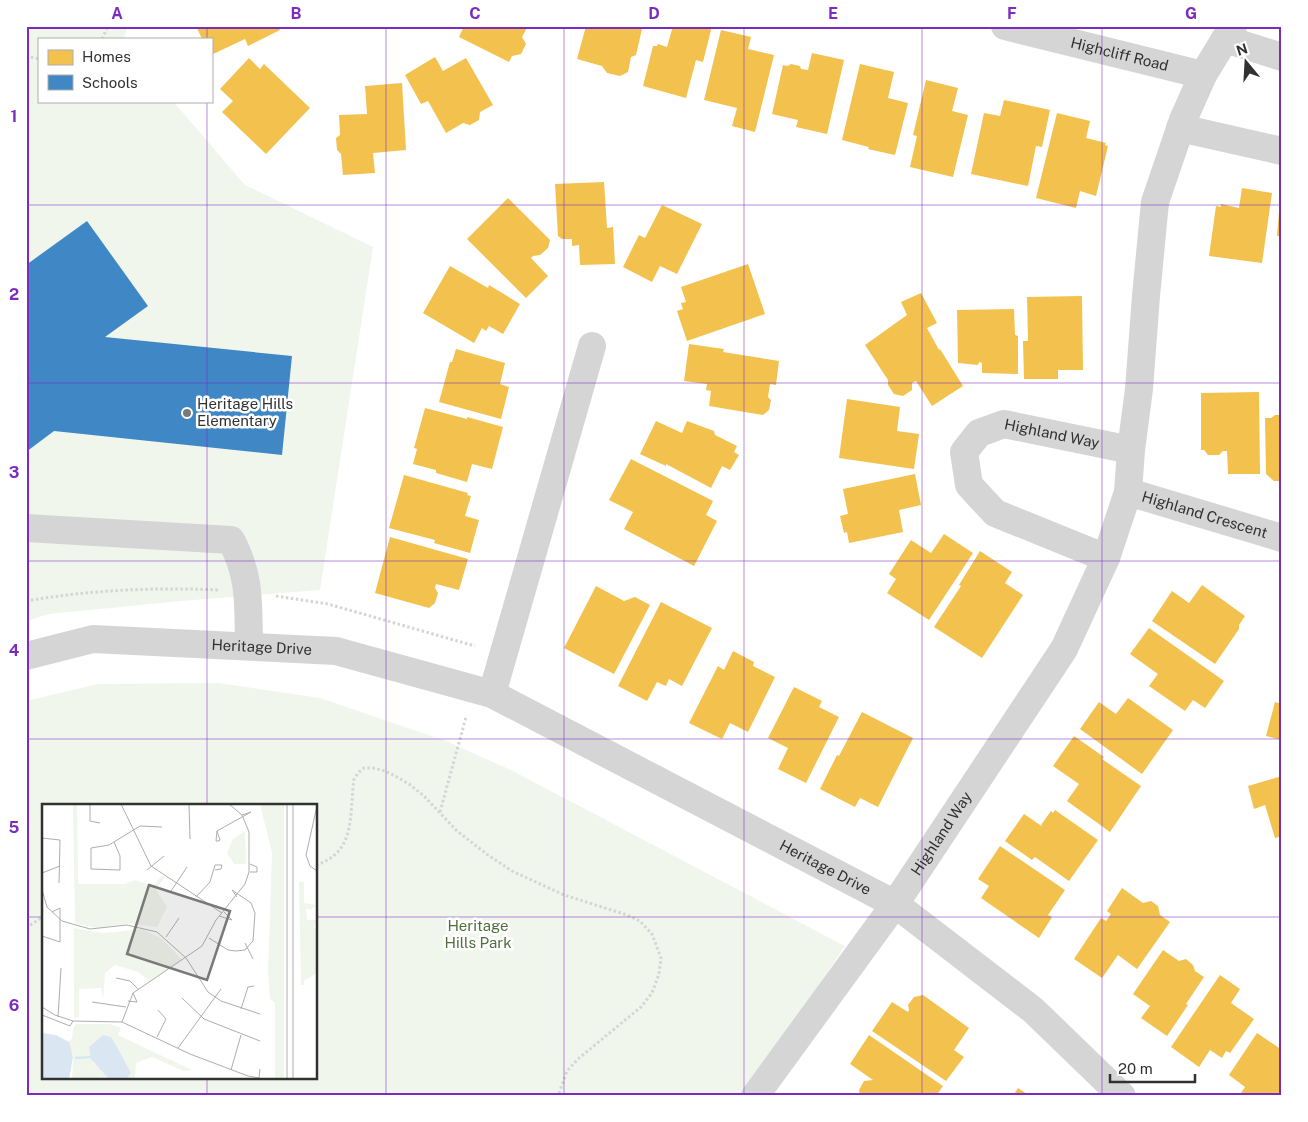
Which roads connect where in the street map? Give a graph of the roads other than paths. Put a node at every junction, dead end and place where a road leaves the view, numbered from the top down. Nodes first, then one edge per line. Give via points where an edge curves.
1 (1005, 26) edge
2 (1229, 33) edge
3 (1282, 57) edge
4 (1203, 75) junction
5 (1180, 128) junction
6 (1282, 151) edge
7 (592, 346) dead end
8 (1131, 450) junction
9 (1128, 492) junction
10 (26, 528) edge
11 (1282, 538) edge
12 (1106, 558) junction
13 (249, 646) junction
14 (26, 656) edge
15 (483, 691) junction
16 (895, 904) junction
17 (755, 1096) edge
18 (1122, 1096) edge

1 - 4 street, Highcliff Road
2 - 3 street, Highland Way
2 - 4 street, Highland Way
4 - 5 street, Highland Way
5 - 6 street
5 - 8 street, Highland Way via 1155,202
7 - 15 street
8 - 9 street, Highland Way
8 - 12 street, Highland Way via 1004,424 979,433 964,452 969,485 995,512
9 - 11 street, Highland Crescent
9 - 12 street, Highland Way
10 - 13 street via 231,540 241,558 248,592
12 - 16 street, Highland Way via 1064,650
13 - 14 street, Heritage Drive via 93,639
13 - 15 street, Heritage Drive via 336,651
15 - 16 street, Heritage Drive
16 - 17 street, Highland Way
16 - 18 street, Heritage Drive via 1033,1010

